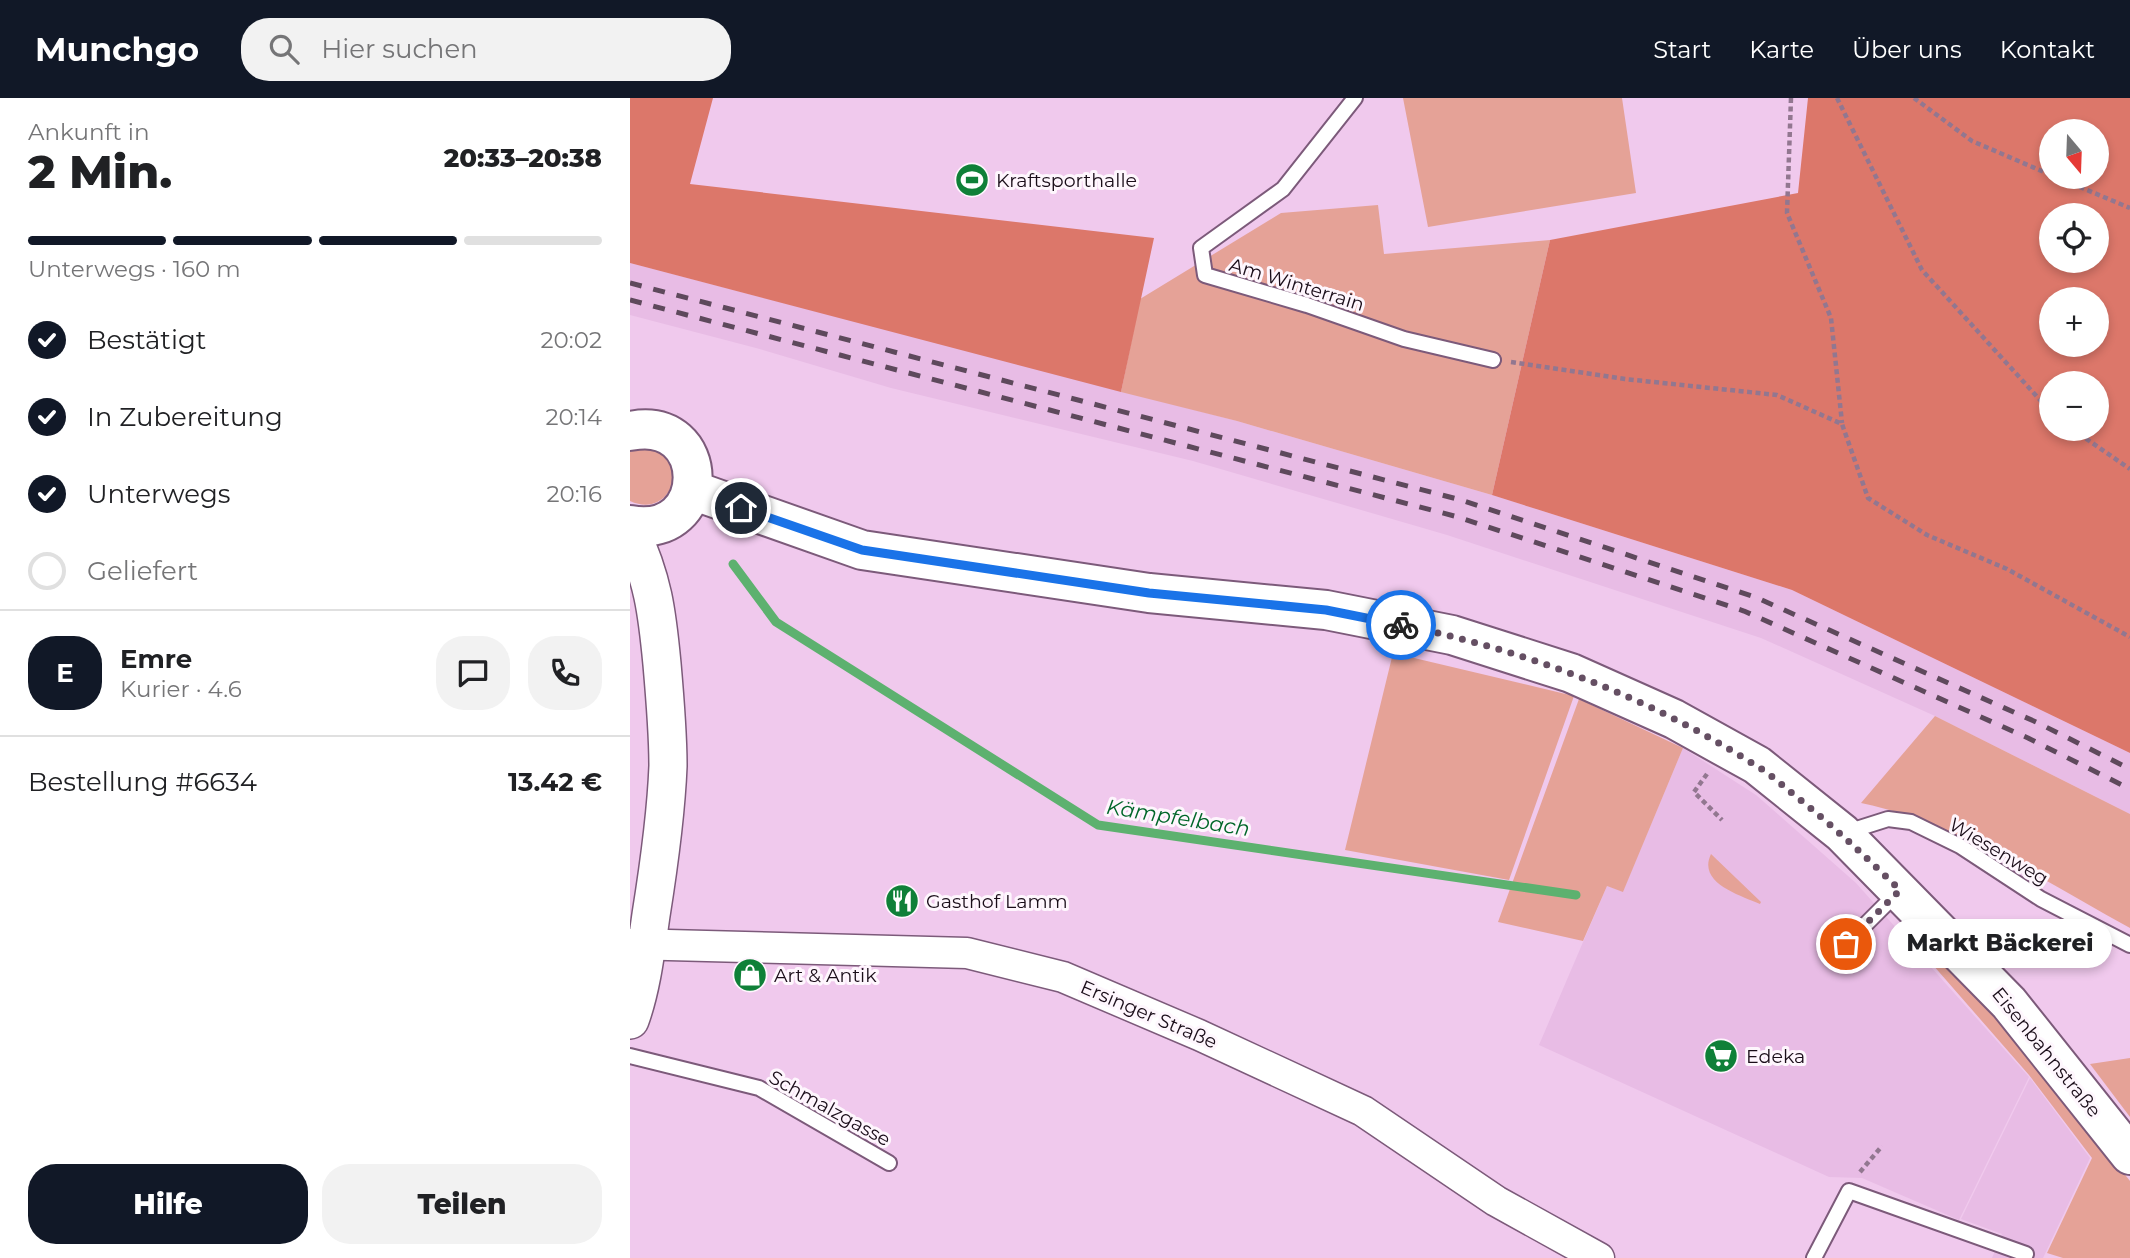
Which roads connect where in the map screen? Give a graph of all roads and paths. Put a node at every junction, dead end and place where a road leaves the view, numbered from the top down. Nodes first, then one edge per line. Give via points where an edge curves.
1 (1355, 98) edge
2 (1791, 98) edge
3 (1838, 98) edge
4 (1914, 98) edge
5 (2039, 170) edge
6 (2085, 189) edge
7 (2130, 208) edge
8 (1493, 360) joint
9 (2039, 399) edge
10 (1842, 424) junction
11 (630, 431) edge
12 (2089, 441) edge
13 (2130, 469) edge
14 (684, 504) junction
15 (630, 527) edge
16 (656, 602) junction
17 (2130, 637) edge
18 (1700, 784) dead end
19 (1722, 820) dead end
20 (1842, 833) junction
21 (1900, 890) junction
22 (1846, 944) dead end
23 (638, 945) edge
24 (2130, 945) edge
25 (630, 1020) edge
26 (630, 1055) edge
27 (1882, 1146) dead end
28 (2130, 1155) edge
29 (889, 1163) dead end
30 (1849, 1191) junction
31 (2026, 1254) dead end
32 (1599, 1258) edge
33 (1814, 1258) edge

1 - 8 lane, Am Winterrain via 1283,189 1201,248 1205,275 1404,339
2 - 10 path via 1787,213 1831,318
3 - 9 path via 1922,270
4 - 5 path via 1972,141
6 - 7 path
8 - 10 path via 1777,395
10 - 17 path via 1868,498 1927,536 2007,569
11 - 14 main road via 662,431 688,455 694,472
12 - 13 path
14 - 15 main road via 660,525
14 - 16 street via 664,555
14 - 20 main road, Eisenbahnstraße via 862,550 1149,593 1326,610 1452,635 1572,673 1674,719 1757,765
15 - 16 street
16 - 23 street via 668,765 663,840
18 - 19 path via 1694,793
20 - 21 main road, Eisenbahnstraße
20 - 24 lane, Wiesenweg via 1888,819 1911,822 1961,846 2041,899
21 - 22 lane
21 - 28 main road, Eisenbahnstraße via 2009,1003
23 - 25 street
23 - 32 street, Ersinger Straße via 967,953 1063,977 1363,1111 1496,1201
26 - 29 lane, Schmalzgasse via 759,1088
27 - 30 path
30 - 31 lane
30 - 33 lane

